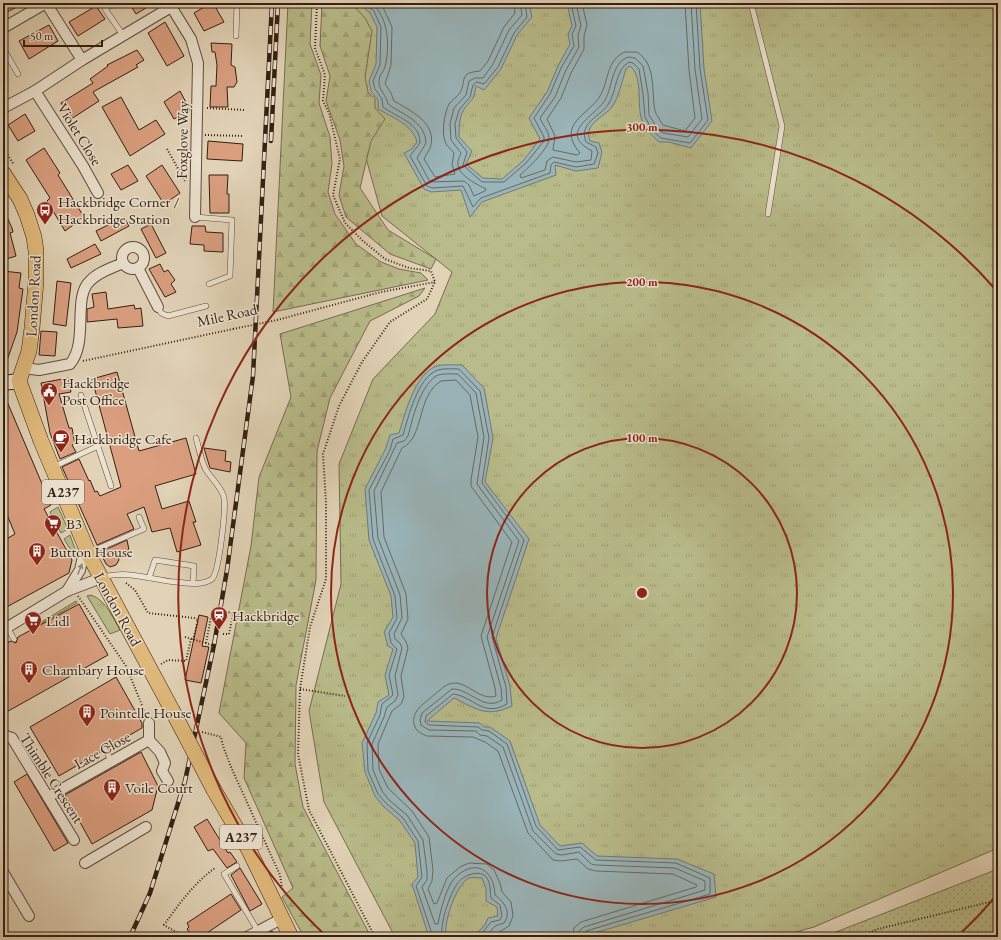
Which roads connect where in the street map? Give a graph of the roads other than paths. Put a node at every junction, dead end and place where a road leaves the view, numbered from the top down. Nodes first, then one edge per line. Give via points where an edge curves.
1 (46, 3) edge
2 (237, 3) edge
3 (751, 3) edge
4 (114, 4) dead end
5 (173, 4) edge
6 (3, 28) edge
7 (123, 35) junction
8 (236, 36) dead end
9 (3, 48) edge
10 (82, 60) junction
11 (18, 74) dead end
12 (35, 91) junction
13 (3, 108) edge
14 (4, 177) edge
15 (98, 193) dead end
16 (768, 214) dead end
17 (195, 217) joint
18 (123, 263) junction
19 (138, 268) junction
20 (209, 284) dead end
21 (206, 306) dead end
22 (158, 307) joint
23 (22, 374) junction
24 (3, 383) edge
25 (81, 395) dead end
26 (196, 438) dead end
27 (98, 446) junction
28 (52, 468) junction
29 (111, 486) dead end
30 (139, 517) dead end
31 (86, 549) junction
32 (100, 578) junction
33 (149, 578) junction
34 (193, 583) junction
35 (70, 590) junction
36 (5, 628) edge
37 (14, 639) dead end
38 (149, 722) road end
39 (3, 735) edge
40 (149, 740) junction
41 (105, 750) dead end
42 (112, 762) junction
43 (168, 781) dead end
44 (48, 797) junction
45 (146, 827) dead end
46 (74, 840) dead end
47 (85, 863) dead end
48 (237, 866) dead end
49 (3, 872) edge
50 (30, 916) dead end
51 (281, 919) junction
52 (258, 931) junction
53 (247, 937) edge
54 (291, 937) edge

1 - 6 street
1 - 10 street
2 - 8 lane
3 - 16 lane via 782,126
4 - 7 lane via 105,9
5 - 7 street
5 - 17 street, Foxglove Way via 191,39 198,62
7 - 10 street
9 - 11 lane
10 - 12 street
12 - 13 street
12 - 15 street, Violet Close
14 - 23 main road, London Road via 27,215 36,251 35,304 29,351
17 - 20 lane, Foxglove Way via 232,220 230,276
18 - 19 street via 128,268
18 - 19 street via 122,256 125,250 136,247 142,252 144,259
18 - 23 street via 98,275 85,287 78,347 70,364
19 - 22 street
21 - 22 lane via 168,316 161,313
23 - 24 main road
23 - 28 main road, London Road / A237 via 41,441
25 - 27 lane
26 - 34 lane via 205,469 224,497 221,548 216,571 213,578
27 - 28 lane
27 - 29 lane
28 - 31 main road, London Road / A237
30 - 31 lane via 144,529
31 - 32 main road, London Road / A237
35 -> 31 street via 80,570
32 - 33 lane via 121,573
32 - 35 street
32 - 51 main road, London Road / A237, bridge via 249,850
33 - 34 lane
33 - 34 lane via 155,560 194,566
35 - 36 street
36 - 37 lane
38 - 40 street, Lace Close
39 - 44 street, Thimble Crescent via 12,738
40 - 42 street, Lace Close
40 - 43 street, Lace Close via 160,752 165,763 162,771
41 - 42 lane
42 - 44 street, Lace Close
44 - 46 street, Thimble Crescent
45 - 47 street
48 - 52 lane via 224,874
49 - 50 street
51 - 52 street
51 - 54 main road, London Road / A237
52 - 53 street

